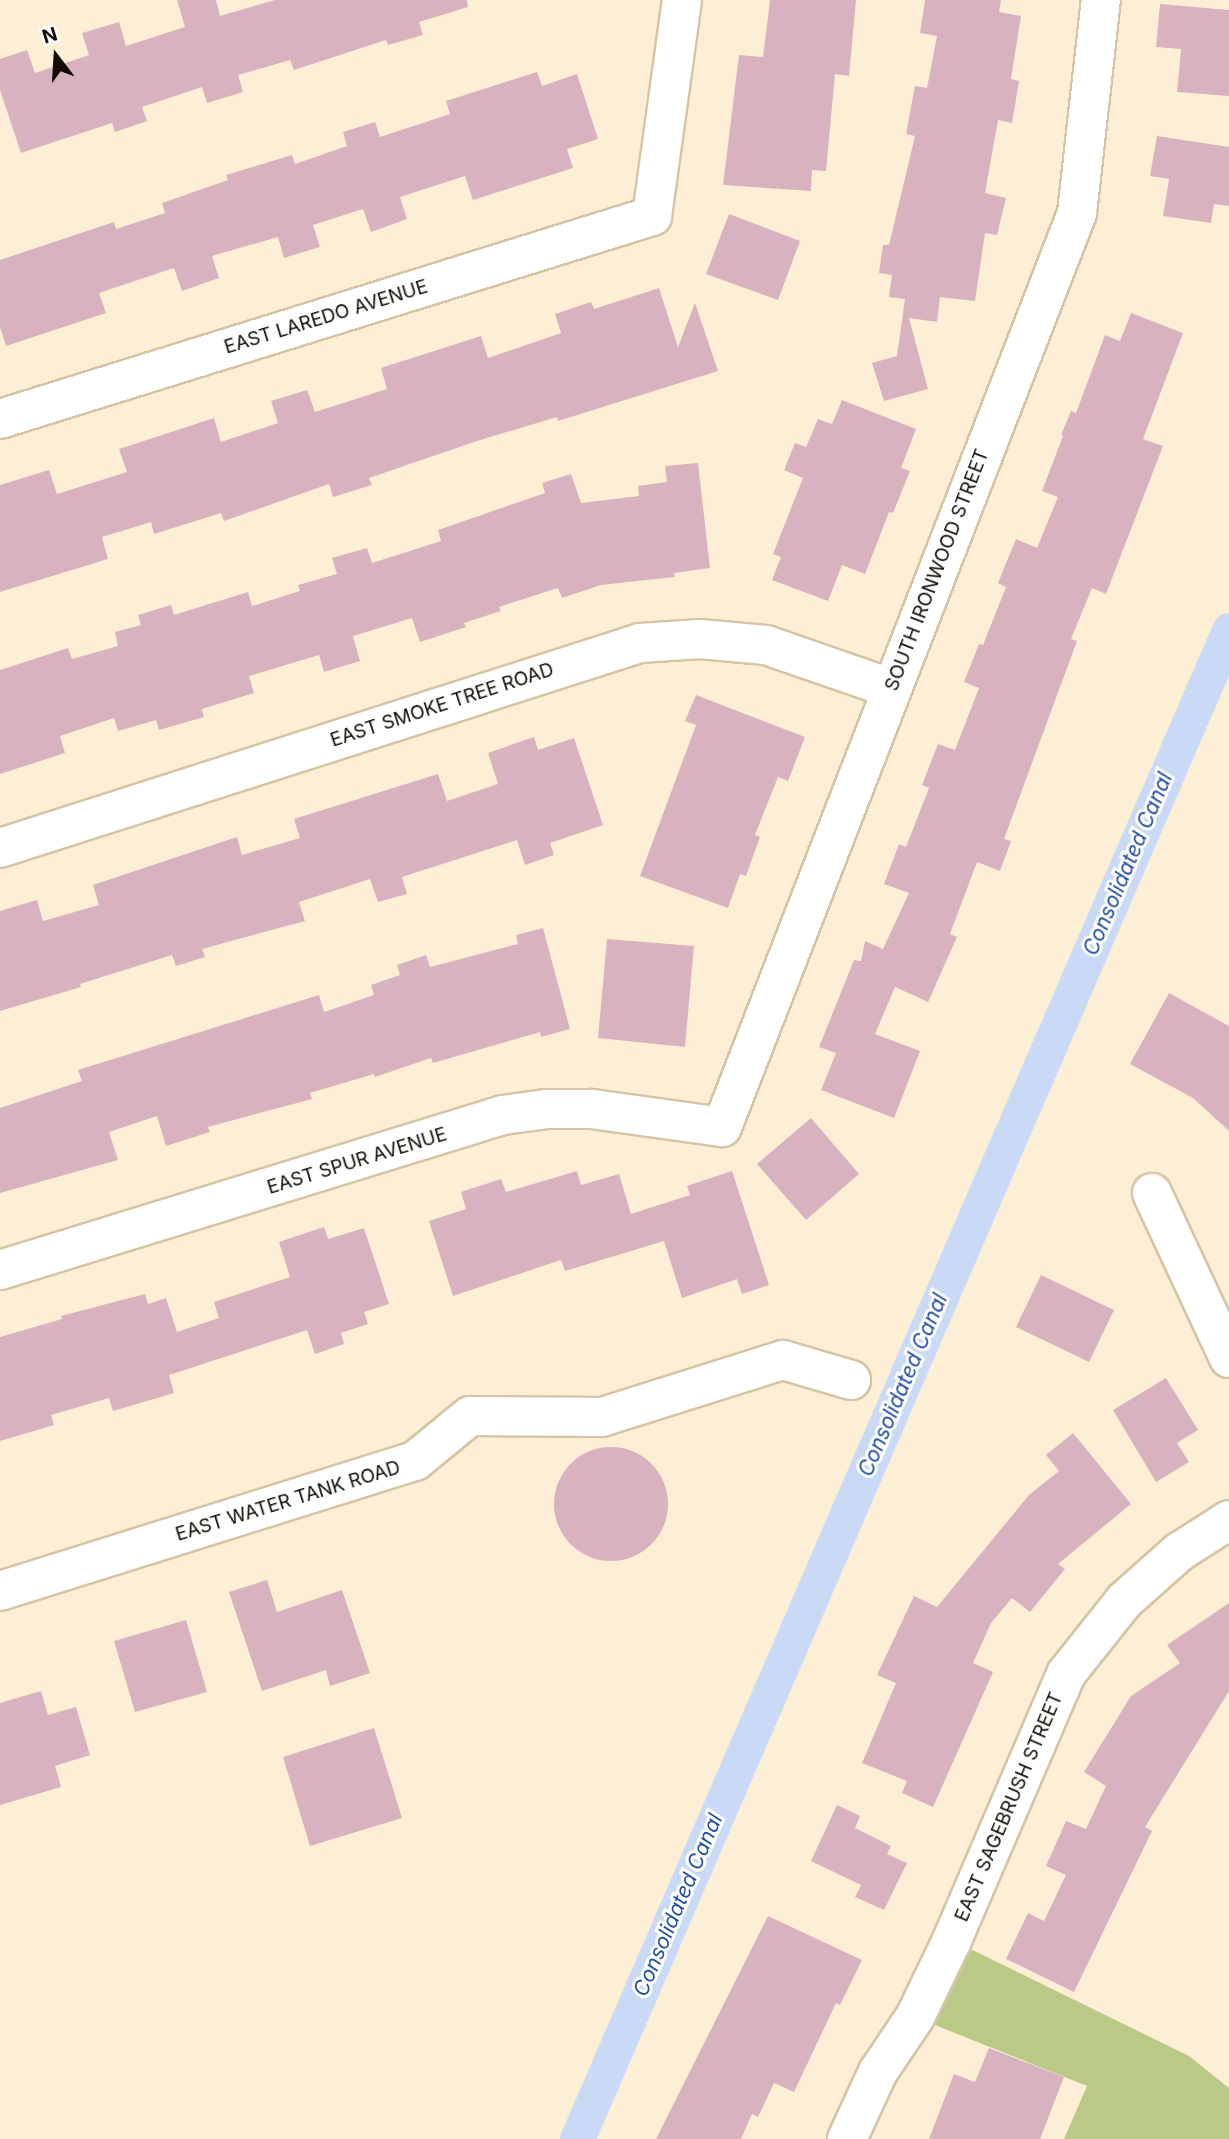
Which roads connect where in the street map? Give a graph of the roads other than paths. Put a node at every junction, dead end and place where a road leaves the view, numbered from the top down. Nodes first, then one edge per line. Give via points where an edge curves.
1 (682, 0) edge
2 (1101, 0) edge
3 (0, 419) edge
4 (890, 688) junction
5 (0, 848) edge
6 (722, 1127) joint
7 (1152, 1193) dead end
8 (0, 1270) edge
9 (1229, 1358) edge
10 (851, 1380) dead end
11 (1229, 1520) edge
12 (0, 1591) edge
13 (847, 2139) edge

1 - 3 street, EAST LAREDO AVENUE via 652,216
2 - 4 street, SOUTH IRONWOOD STREET via 1077,214
4 - 5 street, EAST SMOKE TREE ROAD via 766,645 700,639 640,643
4 - 6 street, SOUTH IRONWOOD STREET
6 - 8 street, EAST SPUR AVENUE via 592,1109 503,1115
7 - 9 street
10 - 12 street, EAST WATER TANK ROAD via 783,1360 603,1417 470,1416 415,1461
11 - 13 street, EAST SAGEBRUSH STREET via 1179,1552 1125,1601 1066,1674 952,1940 915,2017 878,2072

